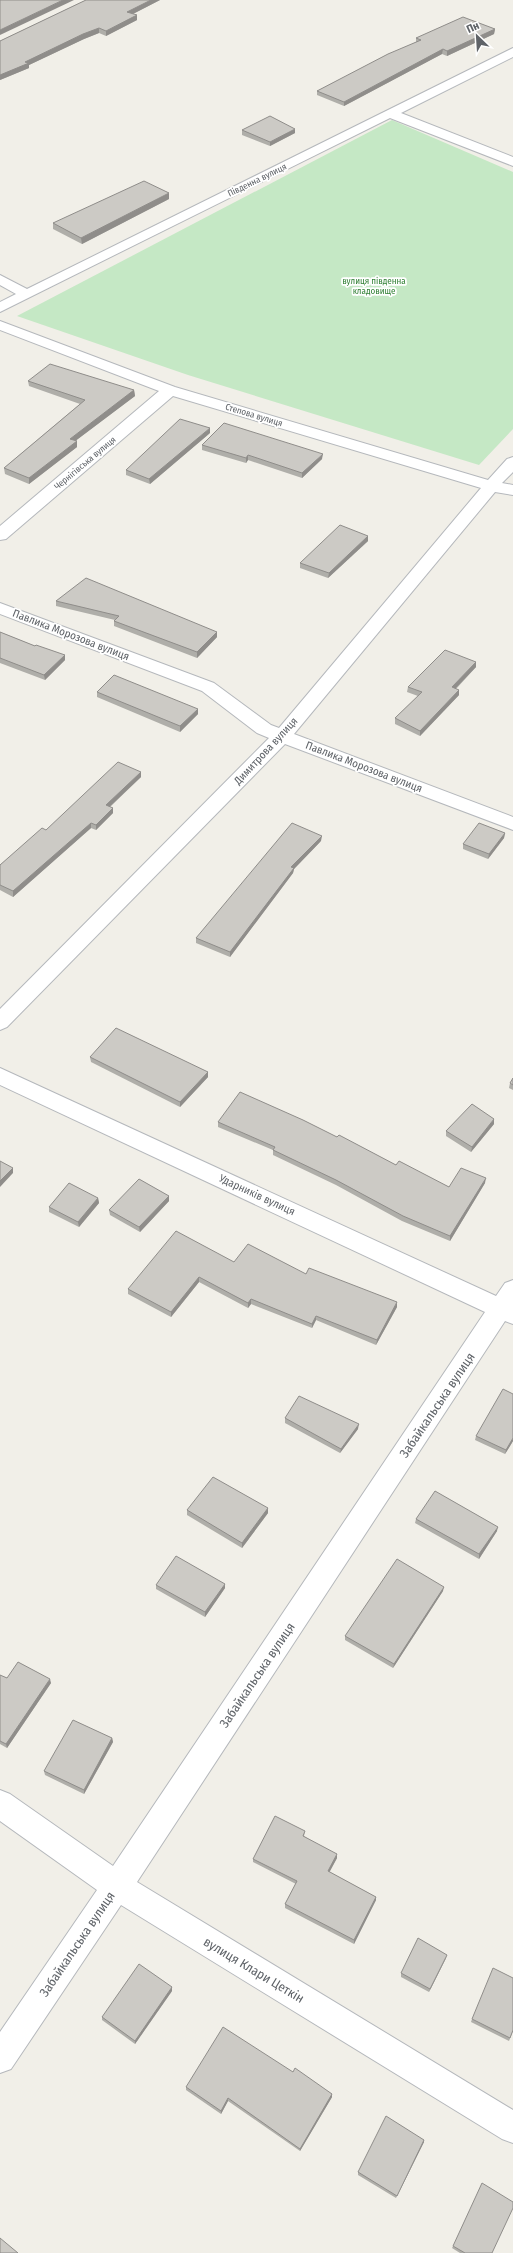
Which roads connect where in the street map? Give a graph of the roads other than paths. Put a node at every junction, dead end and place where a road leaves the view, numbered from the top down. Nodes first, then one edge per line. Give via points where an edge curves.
1 (513, 52) edge
2 (391, 114) junction
3 (513, 162) edge
4 (0, 279) edge
5 (26, 294) junction
6 (0, 308) edge
7 (0, 325) edge
8 (170, 390) junction
9 (513, 462) edge
10 (491, 486) junction
11 (513, 490) edge
12 (0, 535) edge
13 (0, 608) edge
14 (282, 736) junction
15 (513, 824) edge
16 (0, 1022) edge
17 (0, 1076) edge
18 (509, 1304) edge
19 (0, 1804) edge
20 (117, 1886) junction
21 (0, 2058) edge
22 (513, 2128) edge

1 - 2 street, Південна вулиця
2 - 3 street
2 - 5 street, Південна вулиця
4 - 5 street
5 - 6 street, Південна вулиця
7 - 8 street, Степова вулиця
8 - 10 street, Степова вулиця
8 - 12 street, Чернігівська вулиця
9 - 10 street, Димитрова вулиця
10 - 11 street, Степова вулиця
10 - 14 street, Димитрова вулиця
13 - 14 street, Павлика Морозова вулиця via 208,687 264,729
14 - 15 street, Павлика Морозова вулиця
14 - 16 street, Димитрова вулиця
17 - 18 street, Ударників вулиця
18 - 20 street, Забайкальська вулиця
19 - 20 street, вулиця Клари Цеткін
20 - 21 street, Забайкальська вулиця
20 - 22 street, вулиця Клари Цеткін

